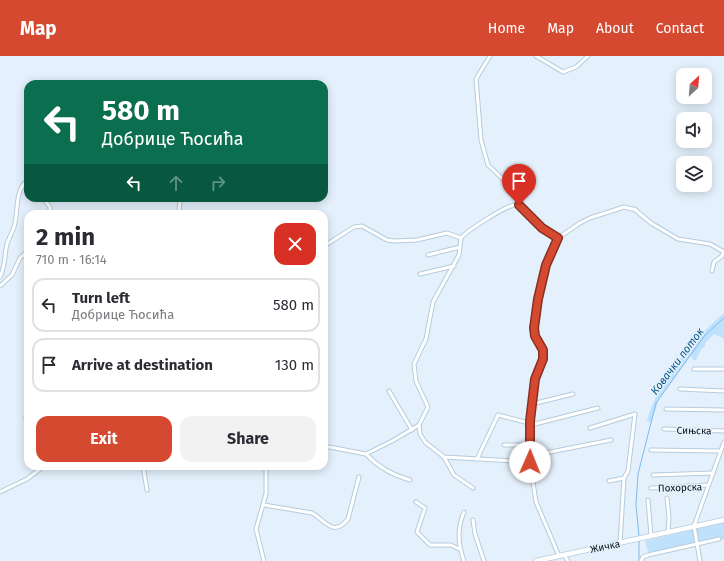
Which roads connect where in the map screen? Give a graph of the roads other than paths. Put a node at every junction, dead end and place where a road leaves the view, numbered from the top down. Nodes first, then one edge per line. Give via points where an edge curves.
1 (490, 56) edge
2 (536, 56) edge
3 (588, 56) edge
4 (24, 184) edge
5 (519, 205) junction
6 (461, 238) junction
7 (558, 238) junction
8 (328, 243) edge
9 (460, 247) junction
10 (724, 252) edge
11 (24, 254) edge
12 (428, 255) dead end
13 (454, 266) junction
14 (712, 271) dead end
15 (420, 274) dead end
16 (0, 277) edge
17 (0, 286) edge
18 (694, 369) dead end
19 (724, 369) edge
20 (680, 389) dead end
21 (389, 390) dead end
22 (724, 391) edge
23 (573, 394) dead end
24 (532, 404) junction
25 (598, 408) dead end
26 (666, 409) dead end
27 (724, 410) edge
28 (531, 423) junction
29 (419, 425) junction
30 (590, 428) dead end
31 (664, 429) dead end
32 (412, 430) junction
33 (724, 431) edge
34 (611, 440) dead end
35 (724, 442) edge
36 (504, 445) dead end
37 (530, 445) junction
38 (328, 447) edge
39 (651, 450) dead end
40 (721, 451) junction
41 (366, 454) junction
42 (530, 456) junction
43 (444, 457) junction
44 (477, 459) junction
45 (530, 462) junction
46 (38, 470) edge
47 (144, 470) edge
48 (268, 470) edge
49 (713, 473) junction
50 (653, 475) dead end
51 (359, 477) dead end
52 (624, 478) junction
53 (410, 480) dead end
54 (609, 481) dead end
55 (708, 485) junction
56 (473, 488) dead end
57 (651, 488) dead end
58 (147, 490) dead end
59 (0, 492) edge
60 (667, 498) dead end
61 (648, 500) dead end
62 (416, 502) dead end
63 (264, 505) junction
64 (464, 512) dead end
65 (473, 520) dead end
66 (724, 520) edge
67 (694, 526) junction
68 (668, 532) junction
69 (651, 536) junction
70 (719, 540) dead end
71 (620, 543) junction
72 (697, 544) junction
73 (459, 549) junction
74 (562, 555) junction
75 (264, 561) edge
76 (464, 561) edge
77 (484, 561) edge
78 (536, 561) edge
79 (568, 561) edge
80 (641, 561) edge
81 (700, 561) edge

1 - 5 street via 476,79 481,140 488,165 510,186
2 - 3 street via 563,72 576,68
4 - 16 street via 19,192 15,226 9,236 6,259
5 - 6 street via 511,205
5 - 7 street via 542,228
6 - 8 street via 447,233 417,240 394,241 387,240 362,226 354,227
6 - 9 street
7 - 10 street via 590,218 624,207 635,209 651,223 678,239 710,244
7 - 24 street via 546,265 538,299 534,328 535,336 543,350 543,359 535,379
9 - 12 street
9 - 13 street
10 - 14 street via 714,262
11 - 17 street via 12,275
13 - 15 street
13 - 29 street via 433,302 426,339 414,364 416,381 428,407
18 - 19 street
20 - 22 street
21 - 32 street
23 - 24 street
24 - 28 street
25 - 28 street
26 - 27 street
28 - 37 street
28 - 44 street via 498,415
29 - 32 street
29 - 43 street via 420,434 426,442
30 - 52 street via 635,414 628,471
31 - 33 street, Сињска
32 - 41 street
34 - 42 street
35 - 40 street
36 - 37 street
37 - 42 street
38 - 41 street
39 - 40 street
40 - 49 street
41 - 53 street via 394,476
42 - 45 street
43 - 44 street
43 - 56 street via 454,474
44 - 45 street
45 - 74 street via 536,502
46 - 59 street via 27,479
47 - 58 street
48 - 63 street
49 - 50 street
49 - 55 street
51 - 63 street via 348,519 338,526 326,526 312,513
52 - 54 street
52 - 71 street
55 - 57 street, Похорска
55 - 67 street
60 - 68 street
61 - 69 street
62 - 73 street via 425,508 417,532 430,545 450,545
63 - 75 street via 256,529
64 - 73 street via 460,522
65 - 77 street
66 - 67 main road, Жичка
67 - 68 main road, Жичка
67 - 72 street
68 - 69 main road, Жичка
69 - 71 main road, Жичка
70 - 72 street
71 - 74 main road, Жичка
72 - 80 street via 643,557
72 - 81 street
73 - 76 street
74 - 78 main road, Жичка
74 - 79 street

